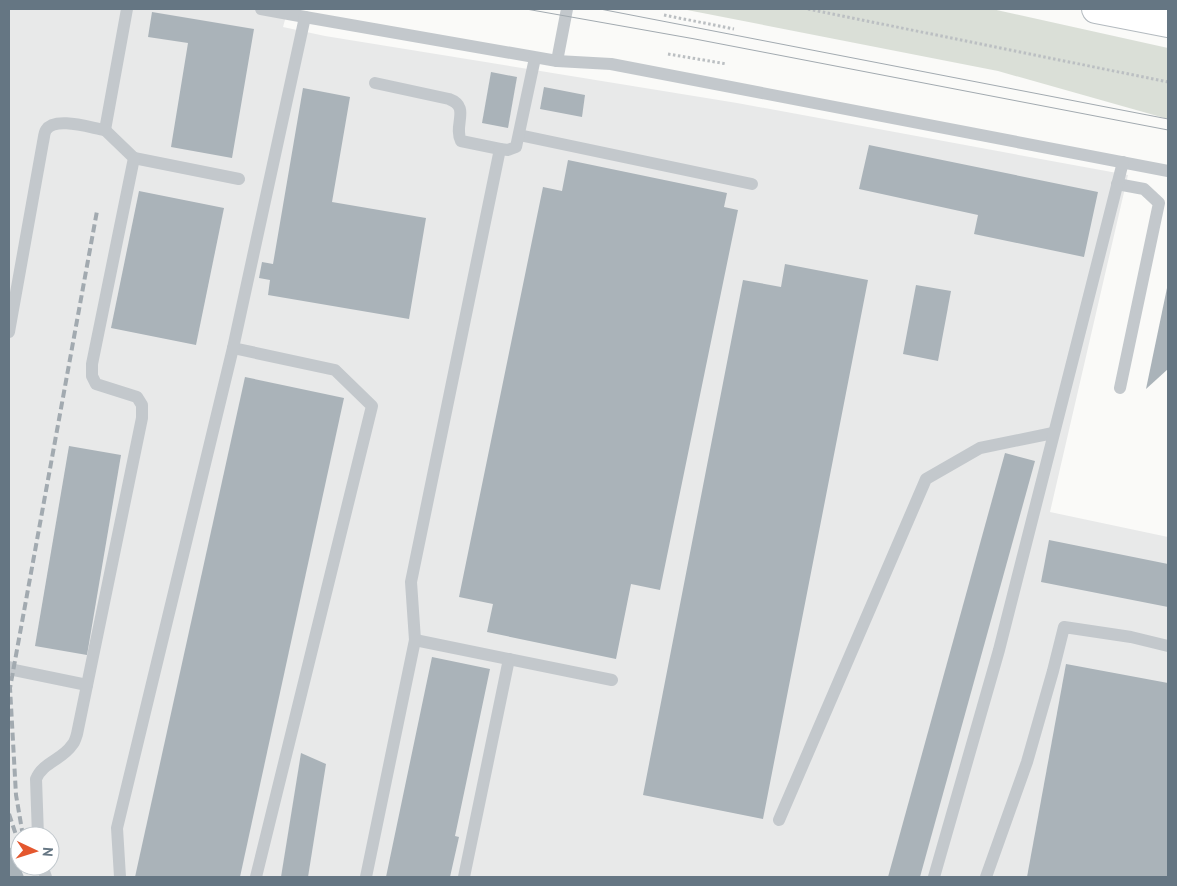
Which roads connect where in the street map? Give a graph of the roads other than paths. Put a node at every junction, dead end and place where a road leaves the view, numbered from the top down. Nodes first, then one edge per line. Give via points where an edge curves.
1 (127, 9) edge
2 (261, 9) edge
3 (567, 9) edge
4 (1096, 9) edge
5 (1136, 12) edge
6 (305, 17) junction
7 (1168, 23) edge
8 (535, 58) junction
9 (557, 62) junction
10 (375, 83) dead end
11 (105, 130) junction
12 (519, 135) junction
13 (500, 150) junction
14 (134, 158) junction
15 (1122, 162) junction
16 (1168, 171) edge
17 (239, 180) dead end
18 (752, 184) dead end
19 (1117, 184) junction
20 (1164, 204) edge
21 (9, 332) edge
22 (233, 348) junction
23 (1120, 388) dead end
24 (1053, 434) junction
25 (415, 640) junction
26 (1168, 646) edge
27 (509, 659) junction
28 (9, 667) edge
29 (612, 680) dead end
30 (87, 685) junction
31 (780, 820) dead end
32 (38, 826) edge
33 (120, 877) edge
34 (256, 877) edge
35 (366, 877) edge
36 (464, 877) edge
37 (934, 877) edge
38 (986, 877) edge

1 - 11 lane
2 - 6 lane
3 - 9 lane
4 - 5 main road
5 - 7 main road
6 - 8 lane
6 - 22 lane
8 - 9 lane
8 - 12 lane
9 - 15 lane via 612,64
10 - 13 lane via 456,102 460,107 458,135 461,141
11 - 14 lane
11 - 21 lane via 67,123 55,123 46,130
12 - 13 lane via 516,147
12 - 18 lane
13 - 25 lane via 411,582
14 - 17 lane
14 - 30 lane via 92,376 96,384 137,397 142,405 142,418
15 - 16 lane
15 - 19 lane
19 - 20 lane via 1144,190
19 - 24 lane
20 - 23 lane
22 - 33 lane via 117,828
22 - 34 lane via 335,370 372,406
24 - 31 lane via 980,448 926,479
24 - 37 lane via 999,650
25 - 27 lane
25 - 35 lane
26 - 38 lane via 1131,636 1064,627 1027,762
27 - 29 lane
27 - 36 lane
28 - 30 lane
30 - 32 lane via 73,745 44,766 36,779

